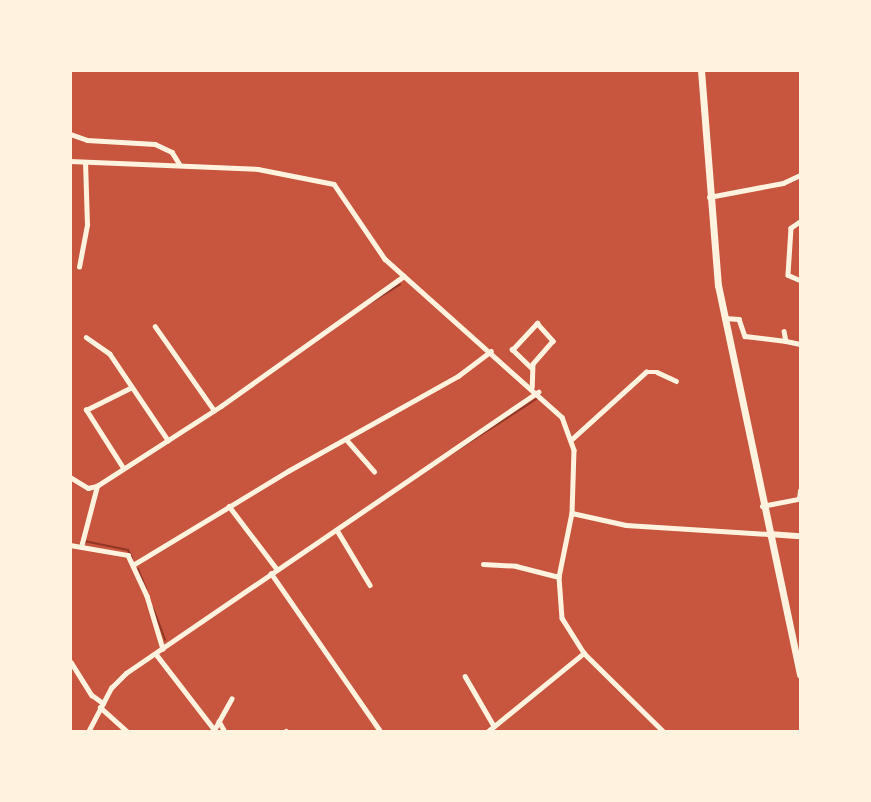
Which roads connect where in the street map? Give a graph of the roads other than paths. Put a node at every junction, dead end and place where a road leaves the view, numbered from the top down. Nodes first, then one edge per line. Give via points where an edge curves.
1 (701, 70) edge
2 (70, 134) edge
3 (70, 161) edge
4 (85, 163) junction
5 (180, 165) junction
6 (801, 175) edge
7 (709, 196) junction
8 (801, 222) edge
9 (79, 267) dead end
10 (404, 276) junction
11 (801, 280) edge
12 (724, 318) junction
13 (155, 326) dead end
14 (784, 331) dead end
15 (86, 337) dead end
16 (786, 341) junction
17 (801, 344) edge
18 (491, 351) junction
19 (532, 369) junction
20 (676, 381) dead end
21 (132, 387) junction
22 (532, 387) junction
23 (538, 392) junction
24 (214, 410) junction
25 (346, 439) junction
26 (572, 439) junction
27 (168, 440) junction
28 (123, 468) junction
29 (374, 471) dead end
30 (70, 477) edge
31 (97, 486) junction
32 (801, 491) edge
33 (229, 506) junction
34 (762, 506) junction
35 (572, 513) junction
36 (337, 530) junction
37 (769, 534) junction
38 (801, 536) edge
39 (70, 545) edge
40 (81, 547) junction
41 (483, 564) dead end
42 (134, 565) junction
43 (277, 569) junction
44 (271, 573) junction
45 (559, 577) junction
46 (370, 585) dead end
47 (163, 649) junction
48 (584, 653) junction
49 (156, 654) junction
50 (71, 662) edge
51 (801, 674) edge
52 (465, 676) dead end
53 (231, 699) dead end
54 (102, 705) junction
55 (219, 721) junction
56 (494, 726) junction
57 (213, 730) edge
58 (88, 732) edge
59 (128, 732) edge
60 (225, 732) edge
61 (381, 732) edge
62 (487, 732) edge
63 (664, 732) edge

1 - 7 highway
2 - 5 street via 87,140 155,144 172,152
3 - 4 street
4 - 5 street
4 - 9 street via 87,225
5 - 10 street via 258,169 327,180 343,192 368,237
6 - 7 street via 783,183
7 - 12 highway
8 - 11 street via 790,228 788,275
10 - 18 street
10 - 24 street
12 - 16 street via 739,319 745,336
12 - 34 highway
13 - 24 street
14 - 16 street
15 - 21 street via 110,354
16 - 17 street
18 - 22 street
18 - 25 street via 458,376
19 - 19 street via 553,341 537,323 512,350
19 - 22 street
20 - 26 street via 657,372 646,372
21 - 27 street
21 - 28 street via 86,411
22 - 23 street
23 - 26 street via 562,417
23 - 36 street
24 - 27 street
25 - 29 street
25 - 33 street
26 - 35 street
27 - 28 street
28 - 31 street
30 - 31 street via 88,488
31 - 40 street
32 - 34 street via 799,499
33 - 42 street
33 - 43 street
34 - 37 highway
35 - 37 street via 626,525
35 - 45 street
36 - 43 street
36 - 46 street
37 - 38 main road
37 - 51 highway
39 - 40 street
40 - 42 street via 123,553
41 - 45 street via 516,566
42 - 47 street
43 - 44 street
44 - 47 street
44 - 61 street
45 - 48 street via 562,618
47 - 49 street
48 - 56 street
48 - 63 street
49 - 54 street via 118,680
49 - 57 street
50 - 54 street
52 - 56 street
53 - 55 street
54 - 58 street
54 - 59 street
55 - 57 street
55 - 60 street
56 - 62 street

